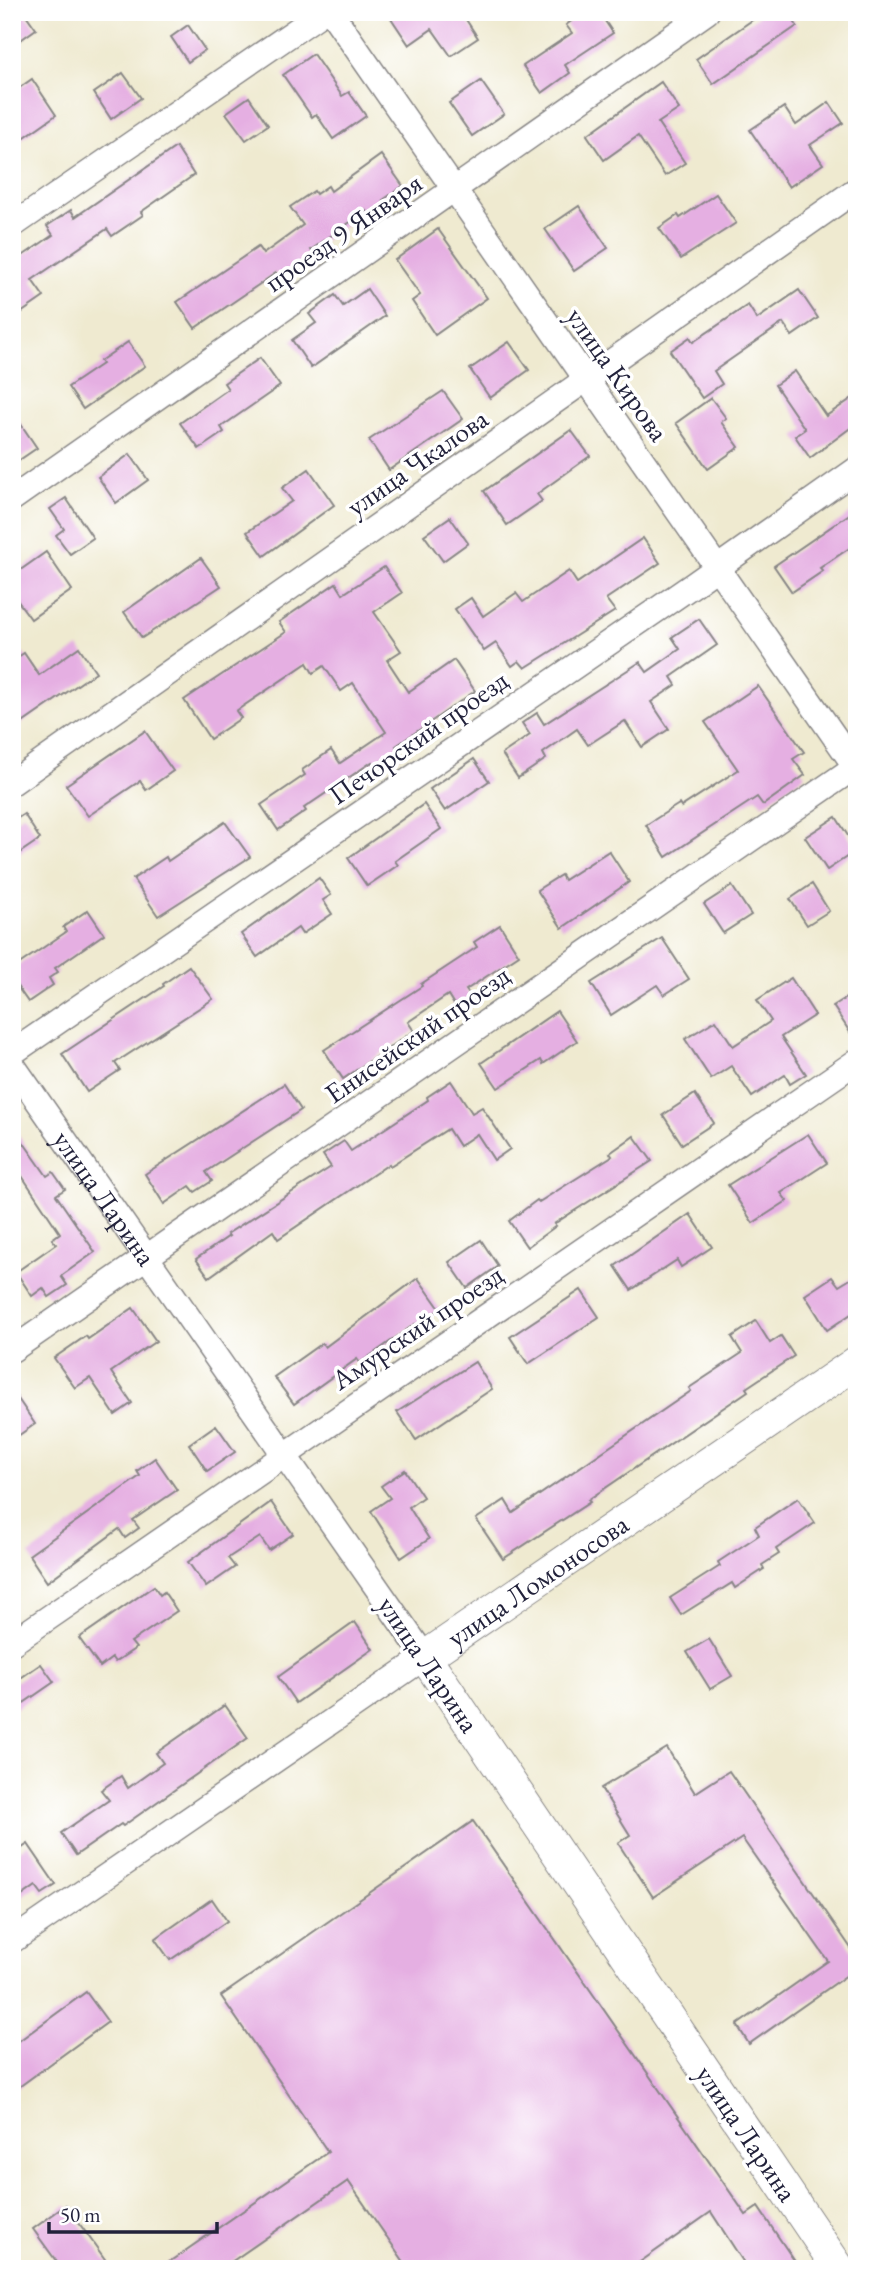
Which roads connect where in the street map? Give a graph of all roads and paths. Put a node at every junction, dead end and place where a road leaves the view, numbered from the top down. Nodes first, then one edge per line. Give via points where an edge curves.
1 (323, 12) edge
2 (331, 12) edge
3 (707, 12) edge
4 (857, 189) edge
5 (454, 190) junction
6 (12, 226) edge
7 (586, 379) junction
8 (857, 469) edge
9 (12, 499) edge
10 (717, 568) junction
11 (856, 768) edge
12 (12, 783) edge
13 (12, 1053) edge
14 (857, 1062) edge
15 (12, 1064) edge
16 (147, 1257) junction
17 (12, 1350) edge
18 (857, 1362) edge
19 (284, 1455) junction
20 (12, 1643) edge
21 (425, 1657) junction
22 (12, 1941) edge
23 (839, 2269) edge

1 - 6 street
2 - 5 street, улица Кирова
3 - 5 street, проезд 9 Января
4 - 7 street, улица Чкалова
5 - 7 street, улица Кирова
5 - 9 street, проезд 9 Января
7 - 10 street, улица Кирова
7 - 12 street, улица Чкалова
8 - 10 street, Печорский проезд
10 - 11 street, улица Кирова
10 - 13 street, Печорский проезд
11 - 16 street, Енисейский проезд
14 - 19 street, Амурский проезд
15 - 16 street, улица Ларина
16 - 17 street, Енисейский проезд
16 - 19 street, улица Ларина
18 - 21 main road, улица Ломоносова
19 - 20 street, Амурский проезд
19 - 21 street, улица Ларина
21 - 22 street, улица Ломоносова
21 - 23 main road, улица Ларина

